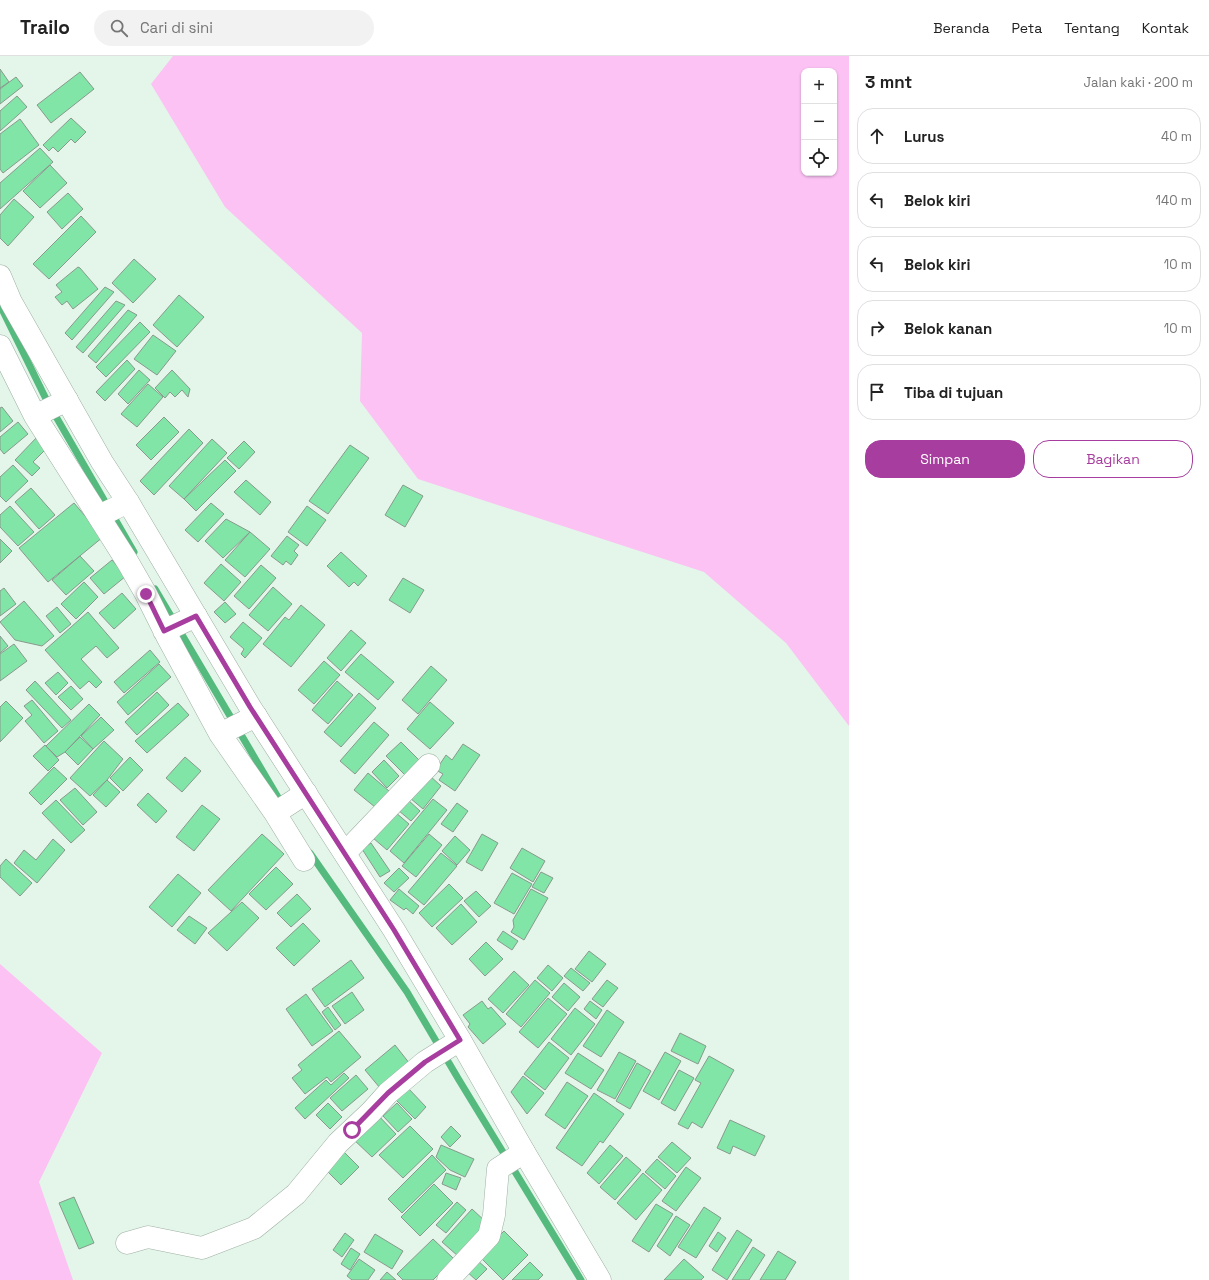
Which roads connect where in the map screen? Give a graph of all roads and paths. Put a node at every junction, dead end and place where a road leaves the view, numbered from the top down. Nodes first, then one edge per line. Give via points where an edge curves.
1 (0, 276) edge
2 (0, 346) edge
3 (64, 401) junction
4 (38, 414) junction
5 (127, 503) junction
6 (102, 515) junction
7 (193, 617) junction
8 (167, 630) junction
9 (250, 719) junction
10 (222, 733) junction
11 (429, 765) dead end
12 (302, 795) junction
13 (277, 811) junction
14 (345, 853) junction
15 (304, 860) dead end
16 (455, 1043) junction
17 (513, 1158) junction
18 (127, 1243) dead end
19 (448, 1280) edge
20 (600, 1280) edge

1 - 3 street via 11,302
2 - 4 street
3 - 4 street
3 - 5 street
4 - 6 street
5 - 6 street
5 - 7 street
6 - 8 street
7 - 8 street
7 - 9 street
8 - 10 street
9 - 10 street
9 - 12 street
10 - 13 street
11 - 14 street
12 - 13 street
12 - 14 street
13 - 15 street
14 - 16 street via 394,930
16 - 17 street
16 - 18 street via 425,1062 388,1093 338,1143 296,1194 254,1228 202,1248 148,1237
17 - 19 street via 498,1169 494,1215 489,1236
17 - 20 street

